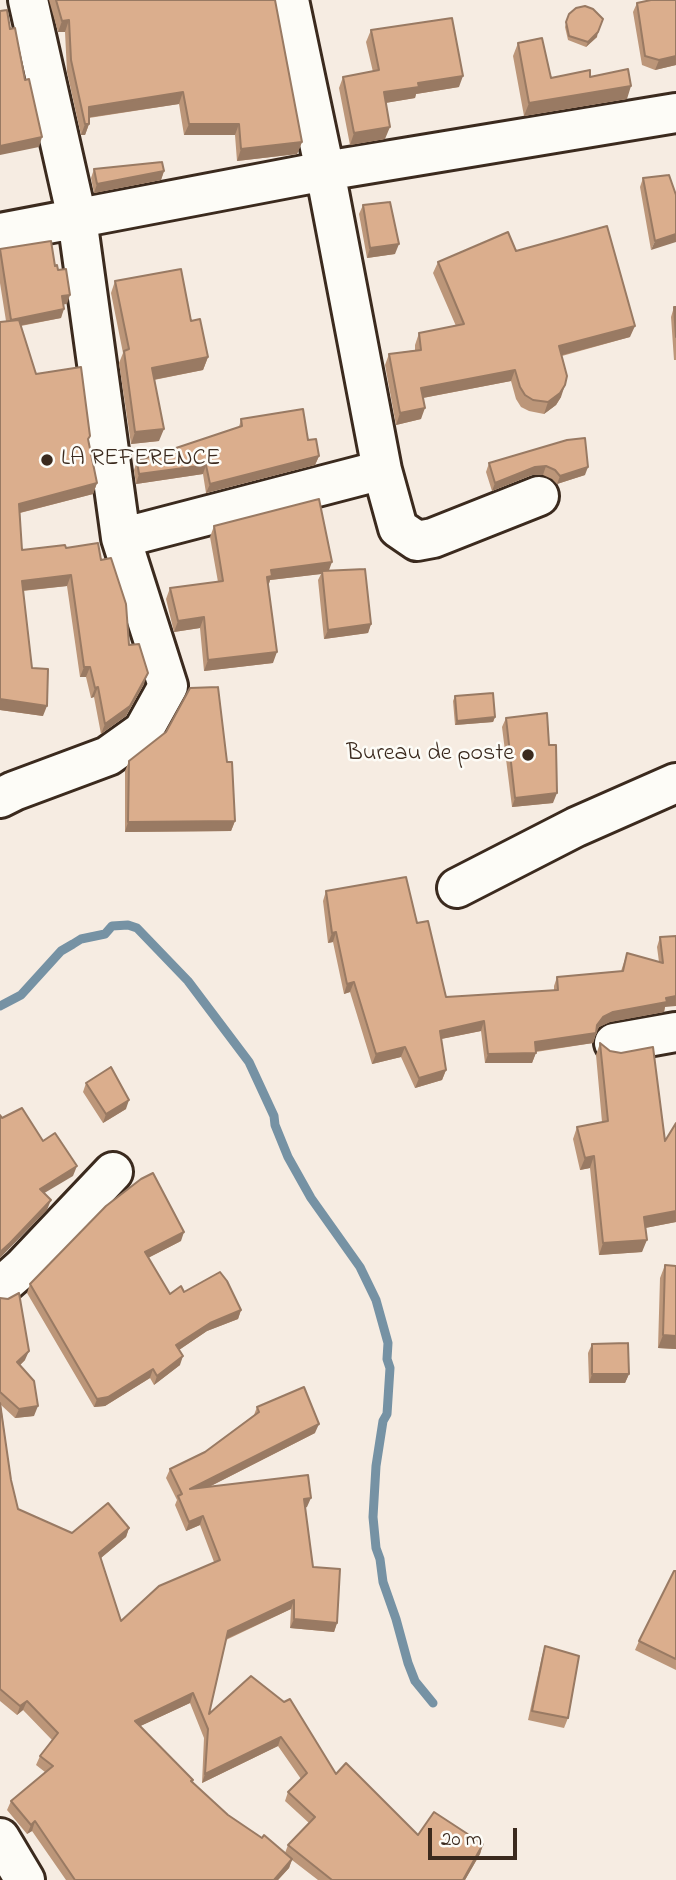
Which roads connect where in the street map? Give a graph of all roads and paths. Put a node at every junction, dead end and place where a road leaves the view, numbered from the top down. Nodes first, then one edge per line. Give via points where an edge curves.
1 (29, 0) edge
2 (289, 0) edge
3 (676, 113) edge
4 (325, 171) junction
5 (77, 218) junction
6 (0, 233) edge
7 (382, 470) junction
8 (539, 496) dead end
9 (121, 538) junction
10 (676, 783) edge
11 (0, 798) edge
12 (457, 888) dead end
13 (676, 1032) edge
14 (614, 1043) dead end
15 (113, 1172) dead end
16 (0, 1287) edge
17 (0, 1838) edge
18 (25, 1880) edge

1 - 5 street
2 - 4 street
3 - 4 street
4 - 5 street
4 - 7 street
5 - 6 street
5 - 9 street
7 - 8 street via 398,528 416,541
7 - 9 street
9 - 11 street via 168,686 143,731 108,756
10 - 12 street via 576,827
13 - 14 street
15 - 16 street
17 - 18 street

